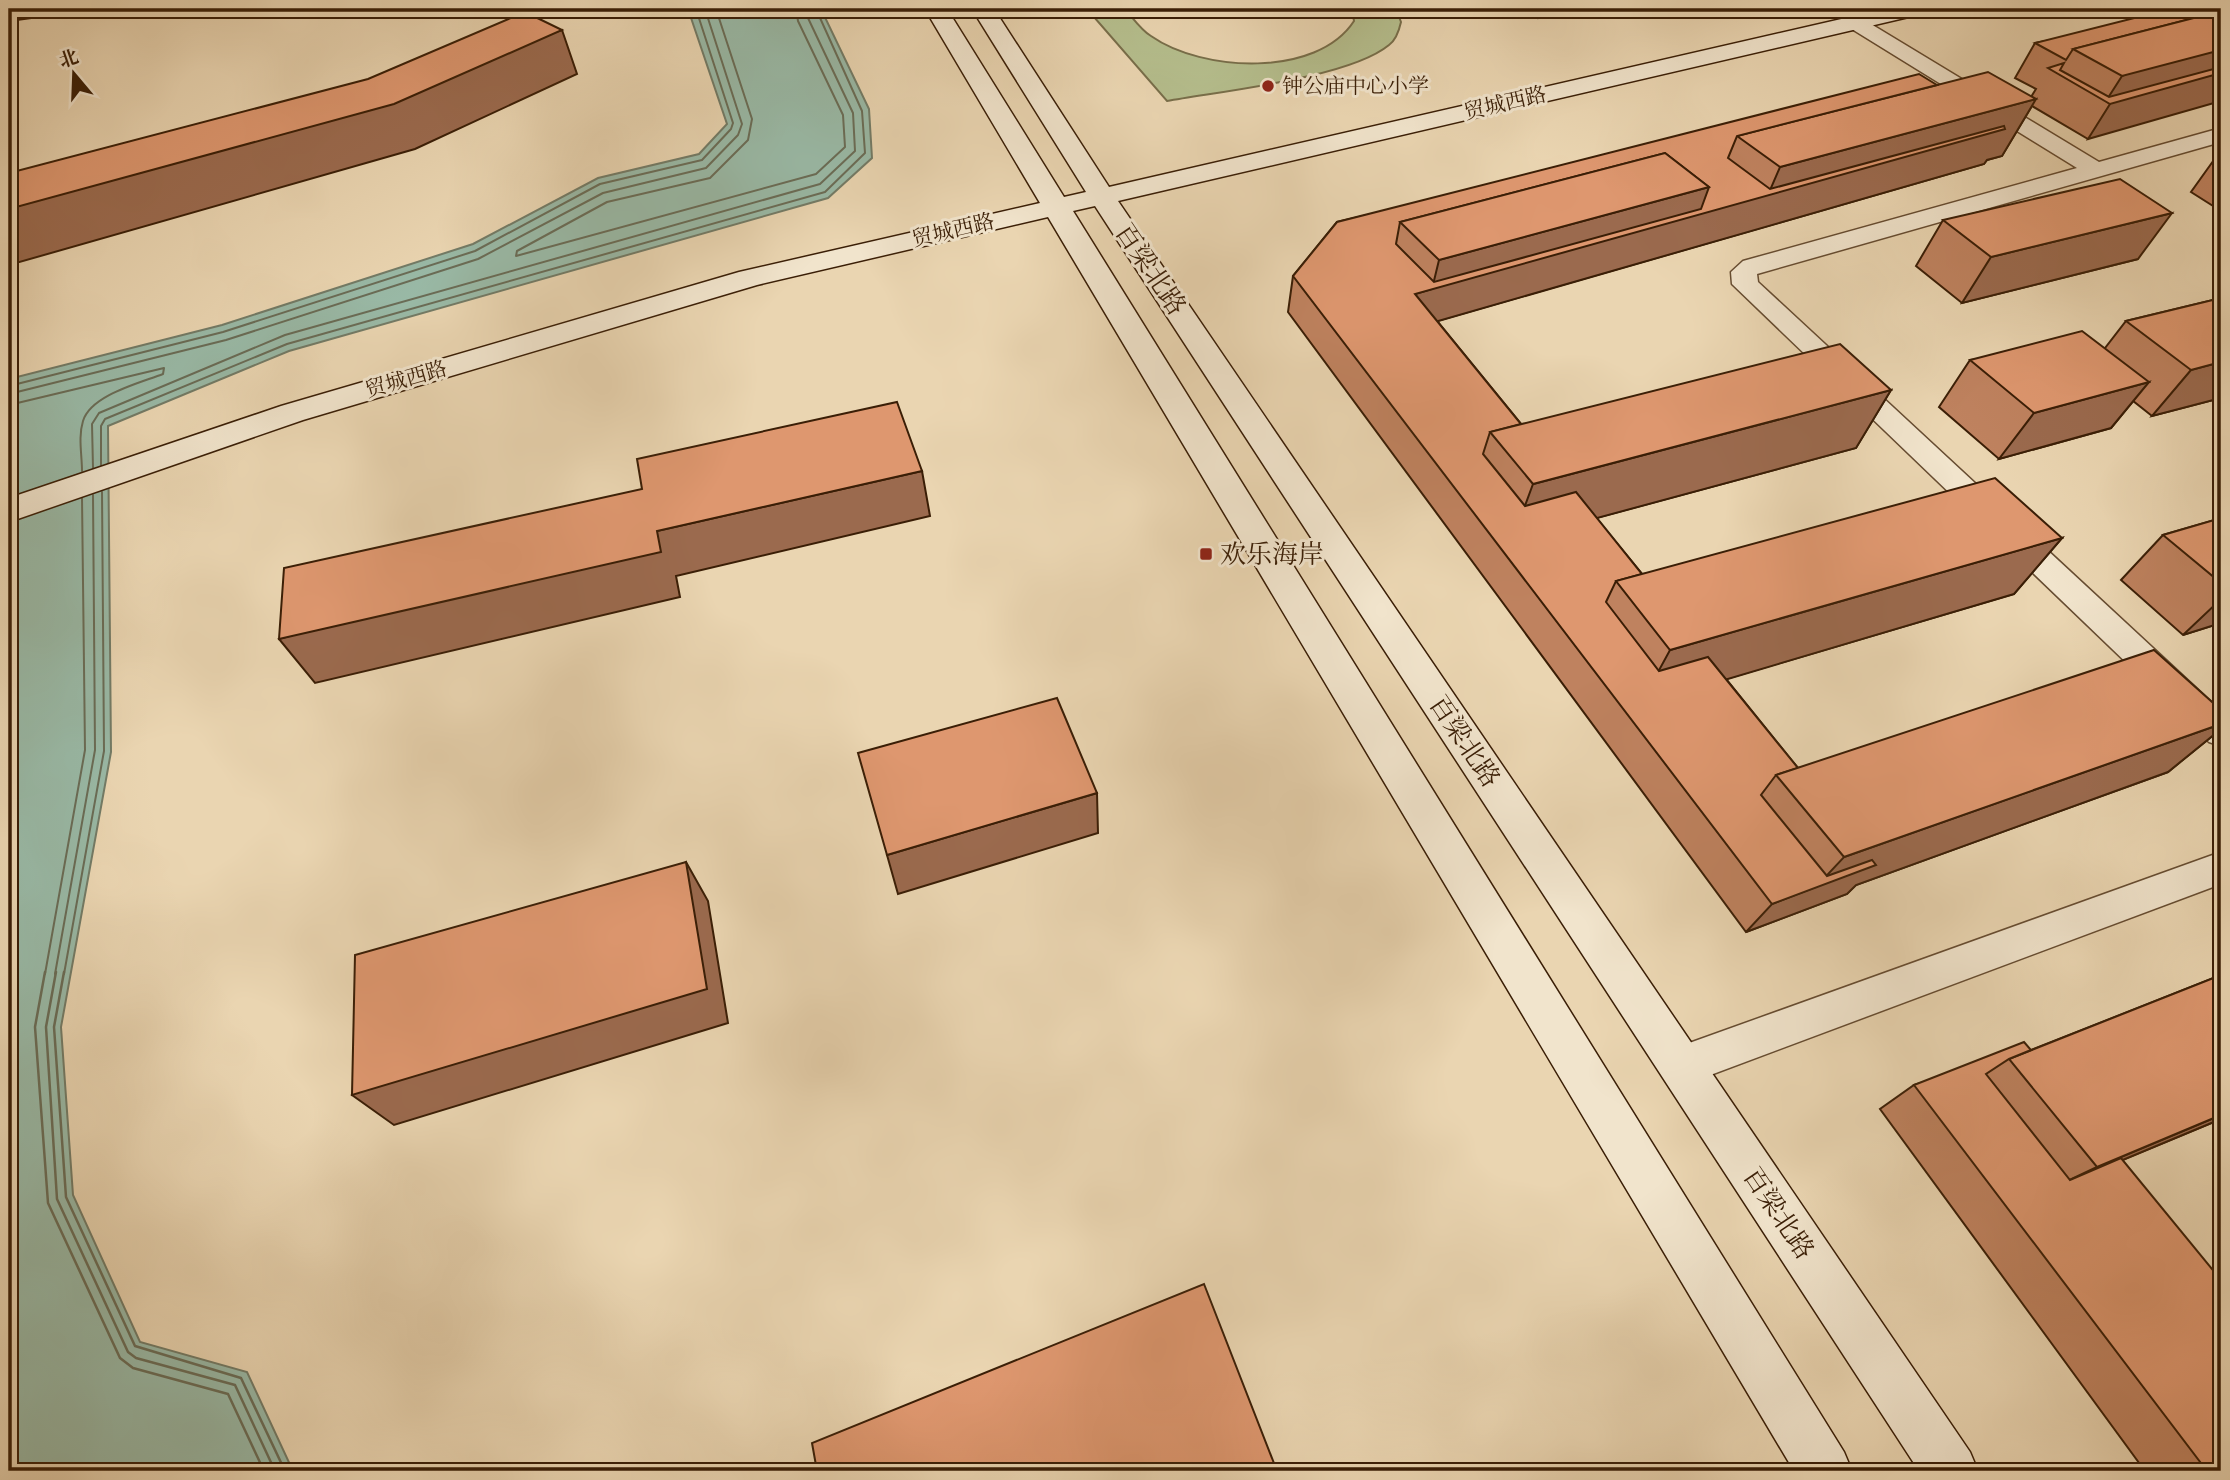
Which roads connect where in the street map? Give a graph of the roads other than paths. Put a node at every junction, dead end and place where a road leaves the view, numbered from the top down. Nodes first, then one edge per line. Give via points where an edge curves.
1 (936, 9) edge
2 (983, 9) edge
3 (1913, 9) edge
4 (1854, 22) junction
5 (2221, 135) edge
6 (2096, 170) junction
7 (1102, 196) junction
8 (1055, 205) junction
9 (9, 510) edge
10 (2221, 732) edge
11 (2221, 869) edge
12 (1681, 1066) junction
13 (1825, 1471) edge
14 (1951, 1471) edge

1 - 8 street, 百梁北路
2 - 7 street, 百梁北路
3 - 4 street, 贸城西路
4 - 6 lane
4 - 7 street, 贸城西路
5 - 6 lane
6 - 10 lane via 1752,266 1744,272 1745,284
7 - 8 street, 贸城西路
7 - 12 street, 百梁北路
8 - 9 street, 贸城西路 via 749,278 292,413
8 - 13 street, 百梁北路
11 - 12 lane
12 - 14 street, 百梁北路

